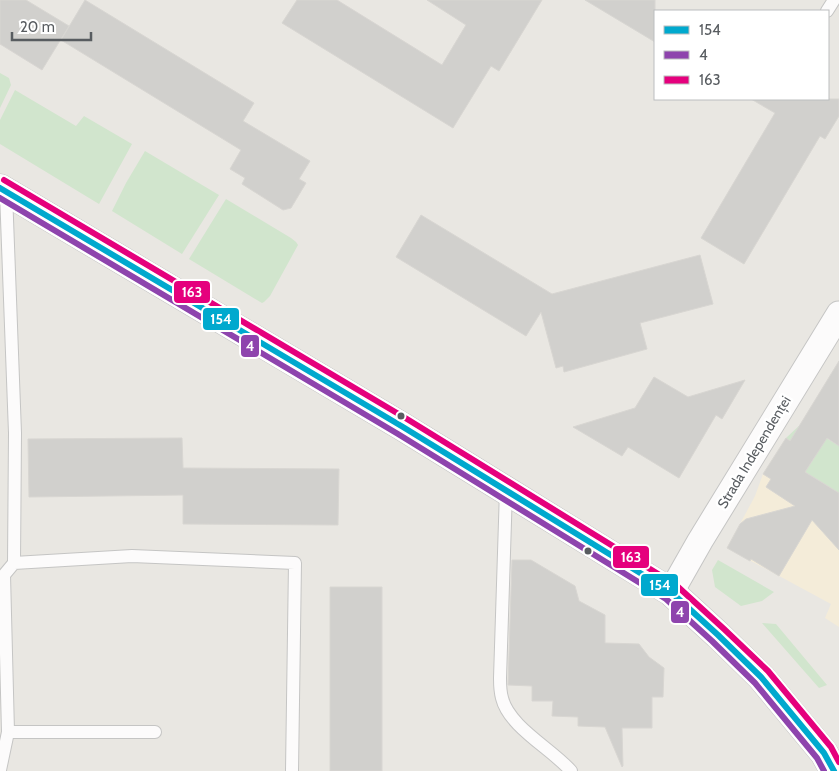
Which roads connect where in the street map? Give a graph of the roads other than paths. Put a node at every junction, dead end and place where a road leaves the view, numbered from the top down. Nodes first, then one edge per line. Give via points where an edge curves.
1 (3, 190) edge
2 (839, 314) edge
3 (506, 490) junction
4 (14, 563) junction
5 (671, 592) junction
6 (8, 732) junction
7 (155, 732) dead end
8 (0, 770) edge
9 (292, 771) edge
10 (571, 771) edge
11 (834, 771) edge

1 - 3 main road
1 - 4 lane via 15,434
2 - 5 street, Strada Independenței
3 - 5 main road
3 - 10 lane via 502,699 507,710 528,733
4 - 6 lane via 4,575
4 - 9 lane via 132,556 295,563
5 - 11 main road via 761,677 824,752
6 - 7 lane
6 - 8 lane

